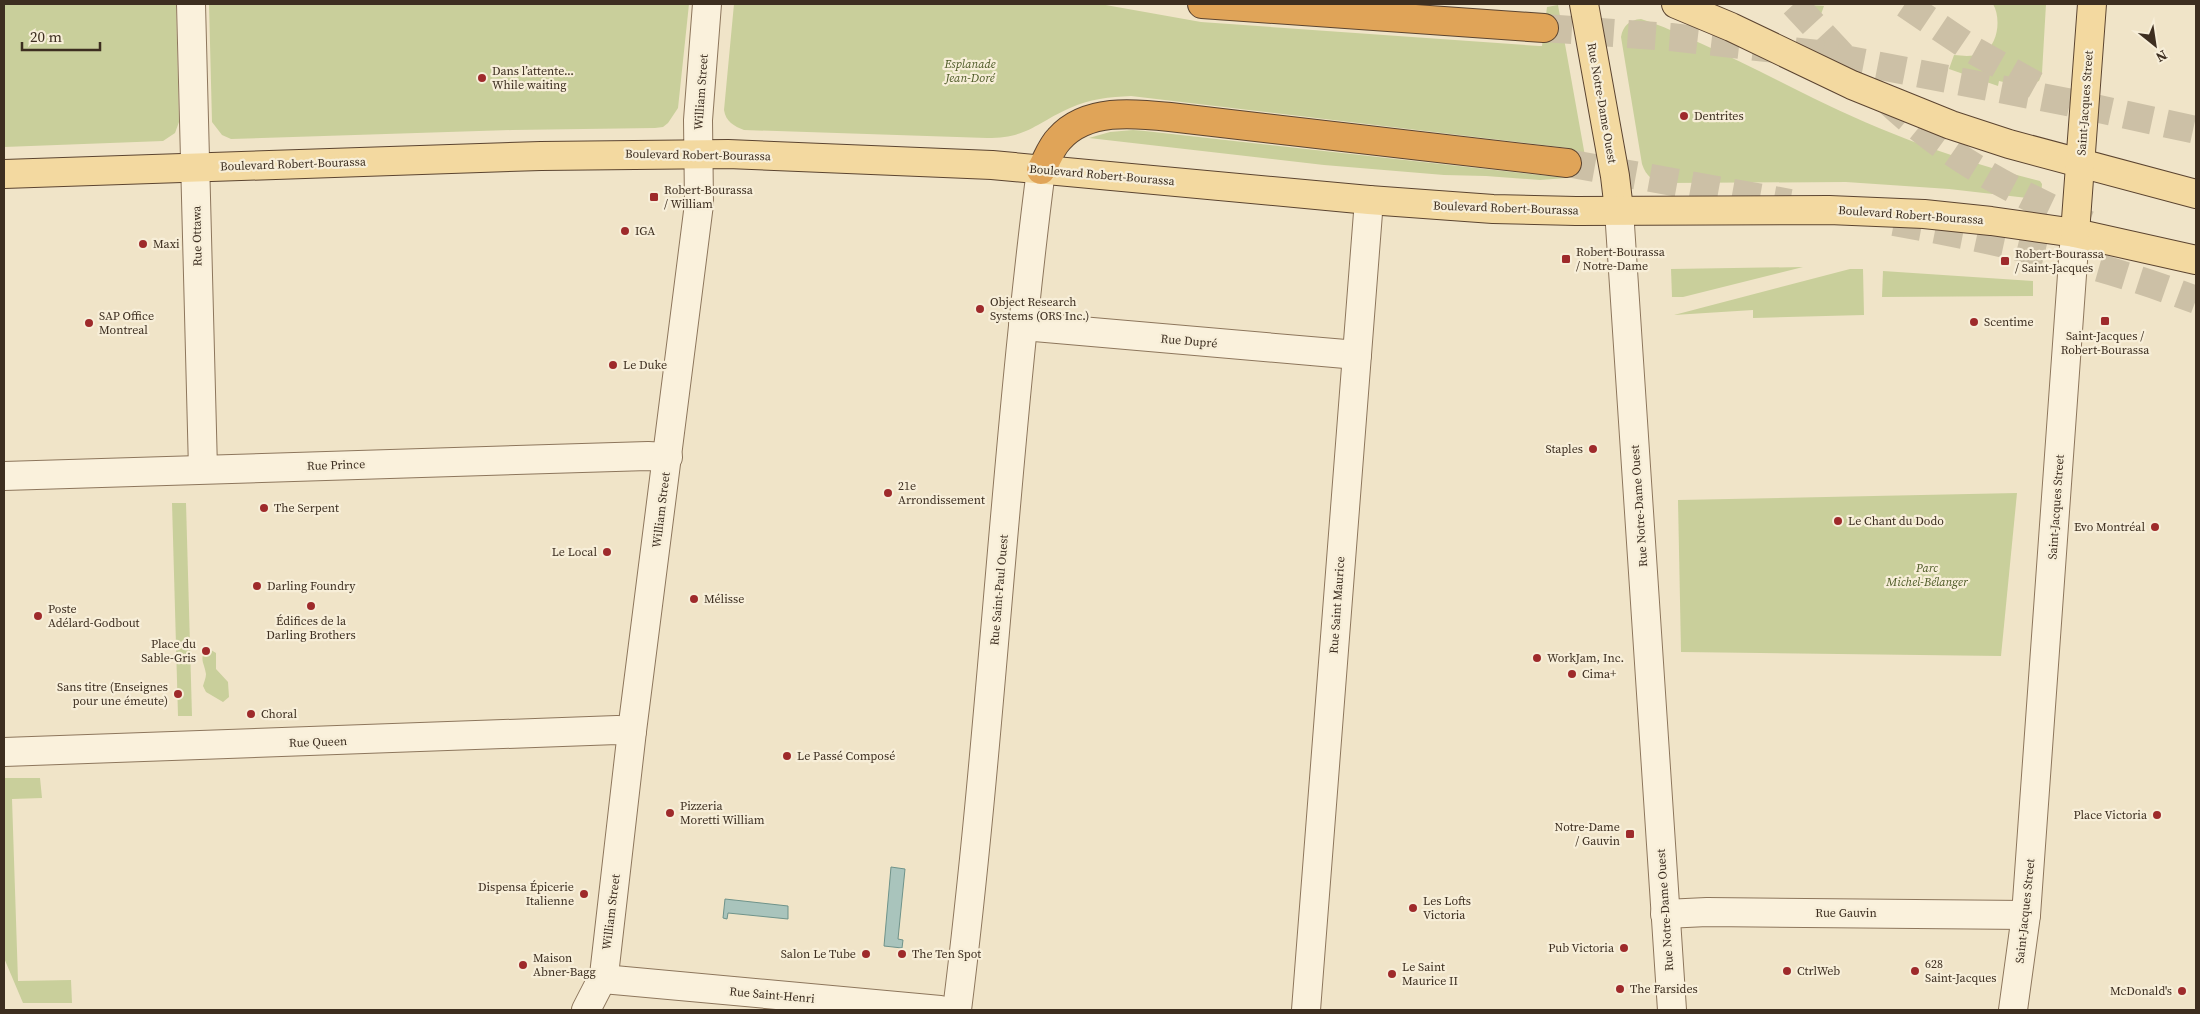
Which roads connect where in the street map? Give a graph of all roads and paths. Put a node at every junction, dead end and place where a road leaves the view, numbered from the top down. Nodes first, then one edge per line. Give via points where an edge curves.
1 (191, 4) edge
2 (707, 4) edge
3 (1202, 4) edge
4 (1584, 4) edge
5 (1676, 4) edge
6 (2092, 4) edge
7 (1544, 28) tunnel mouth
8 (699, 153) junction
9 (1567, 163) tunnel mouth
10 (2080, 164) junction
11 (195, 168) junction
12 (1042, 170) junction
13 (4, 174) edge
14 (2196, 194) edge
15 (1369, 200) junction
16 (1619, 210) junction
17 (2075, 233) junction
18 (2196, 260) edge
19 (1022, 326) junction
20 (1356, 355) junction
21 (668, 458) junction
22 (203, 469) junction
23 (4, 476) edge
24 (632, 731) junction
25 (4, 752) edge
26 (1665, 914) junction
27 (2026, 915) junction
28 (604, 979) junction
29 (586, 1010) edge
30 (940, 1010) edge
31 (957, 1010) edge
32 (1306, 1010) edge
33 (1672, 1010) edge
34 (2014, 1010) edge

1 - 11 street, Rue Ottawa
2 - 8 street, William Street via 698,120
3 - 7 highway
4 - 16 main road, Rue Notre-Dame Ouest
5 - 10 main road via 1921,114
6 - 10 main road, Saint-Jacques Street
8 - 11 main road, Boulevard Robert-Bourassa
8 - 12 main road, Boulevard Robert-Bourassa via 992,165
8 - 21 street, William Street via 699,204
9 - 12 highway via 1140,114 1099,117 1073,126 1057,141
10 - 14 main road
10 - 17 main road, Saint-Jacques Street
11 - 13 main road, Boulevard Robert-Bourassa
11 - 22 street, Rue Ottawa
12 - 15 main road, Boulevard Robert-Bourassa
12 - 19 street, Rue Saint-Paul Ouest
15 - 16 main road, Boulevard Robert-Bourassa via 1493,209
15 - 20 street, Rue Saint Maurice
16 - 17 main road, Boulevard Robert-Bourassa via 1897,212
16 - 26 street, Rue Notre-Dame Ouest
17 - 18 main road, Boulevard Robert-Bourassa
17 - 27 street, Saint-Jacques Street
19 - 20 street, Rue Dupré
19 - 31 street, Rue Saint-Paul Ouest
20 - 32 street, Rue Saint Maurice
21 - 22 street, Rue Prince
21 - 24 street, William Street
22 - 23 street, Rue Prince
24 - 25 street, Rue Queen
24 - 28 street, William Street
26 - 27 street, Rue Gauvin
26 - 33 street, Rue Notre-Dame Ouest
27 - 34 street, Saint-Jacques Street
28 - 29 street, William Street
28 - 30 street, Rue Saint-Henri

